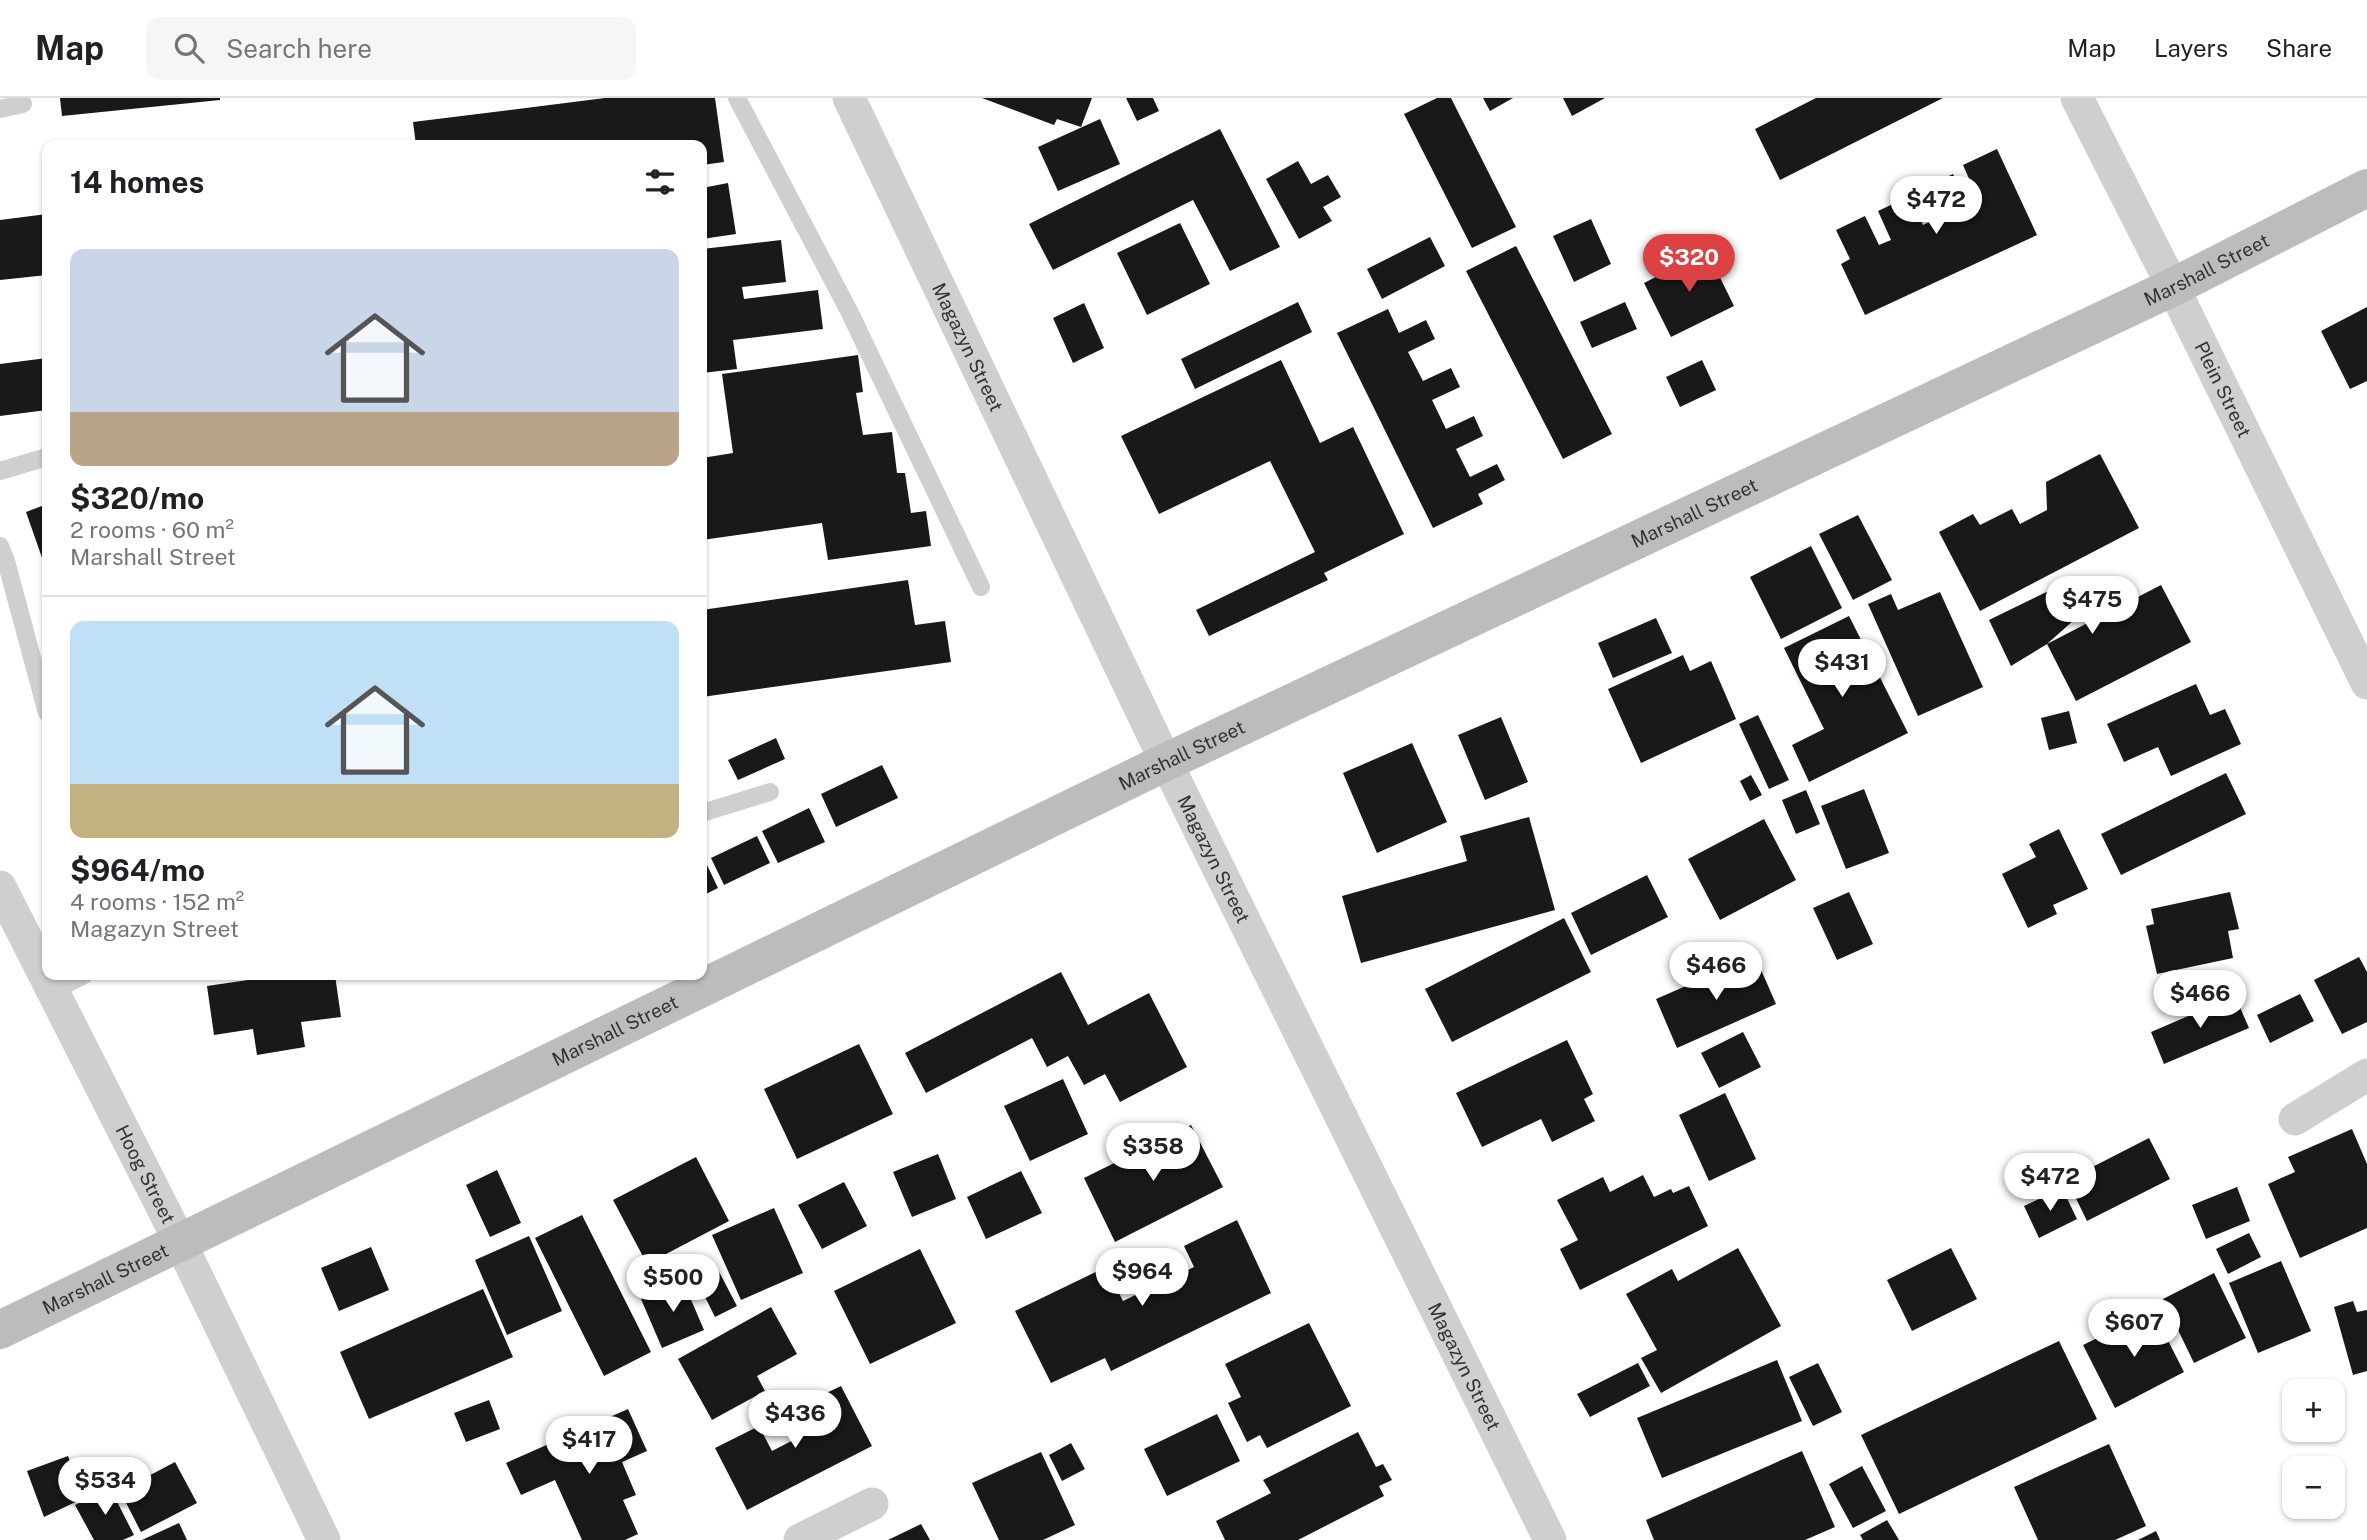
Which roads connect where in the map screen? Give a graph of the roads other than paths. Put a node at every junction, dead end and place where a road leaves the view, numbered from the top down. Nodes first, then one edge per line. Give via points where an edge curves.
1 (737, 98) edge
2 (849, 98) edge
3 (2077, 98) edge
4 (23, 104) dead end
5 (0, 109) edge
6 (2367, 188) edge
7 (2173, 287) junction
8 (42, 458) edge
9 (0, 471) edge
10 (0, 547) edge
11 (982, 587) dead end
12 (2367, 682) edge
13 (42, 694) edge
14 (1166, 762) junction
15 (770, 792) dead end
16 (707, 811) edge
17 (0, 887) edge
18 (42, 969) edge
19 (47, 980) edge
20 (75, 980) edge
21 (53, 991) junction
22 (2367, 1075) edge
23 (2295, 1119) dead end
24 (180, 1242) junction
25 (0, 1330) edge
26 (872, 1504) dead end
27 (324, 1540) edge
28 (800, 1540) edge
29 (1550, 1540) edge

1 - 11 lane via 849,311
2 - 14 street, Magazyn Street
3 - 7 street, Plein Street
4 - 5 lane
6 - 7 street, Marshall Street
7 - 12 street, Plein Street
7 - 14 street, Marshall Street
8 - 9 lane
10 - 13 lane
14 - 24 street, Marshall Street
14 - 29 street, Magazyn Street
15 - 16 lane
17 - 18 street, Hoog Street
19 - 21 street, Hoog Street
20 - 21 lane
21 - 24 street, Hoog Street
22 - 23 street
24 - 25 street, Marshall Street
24 - 27 street, Hoog Street
26 - 28 street

